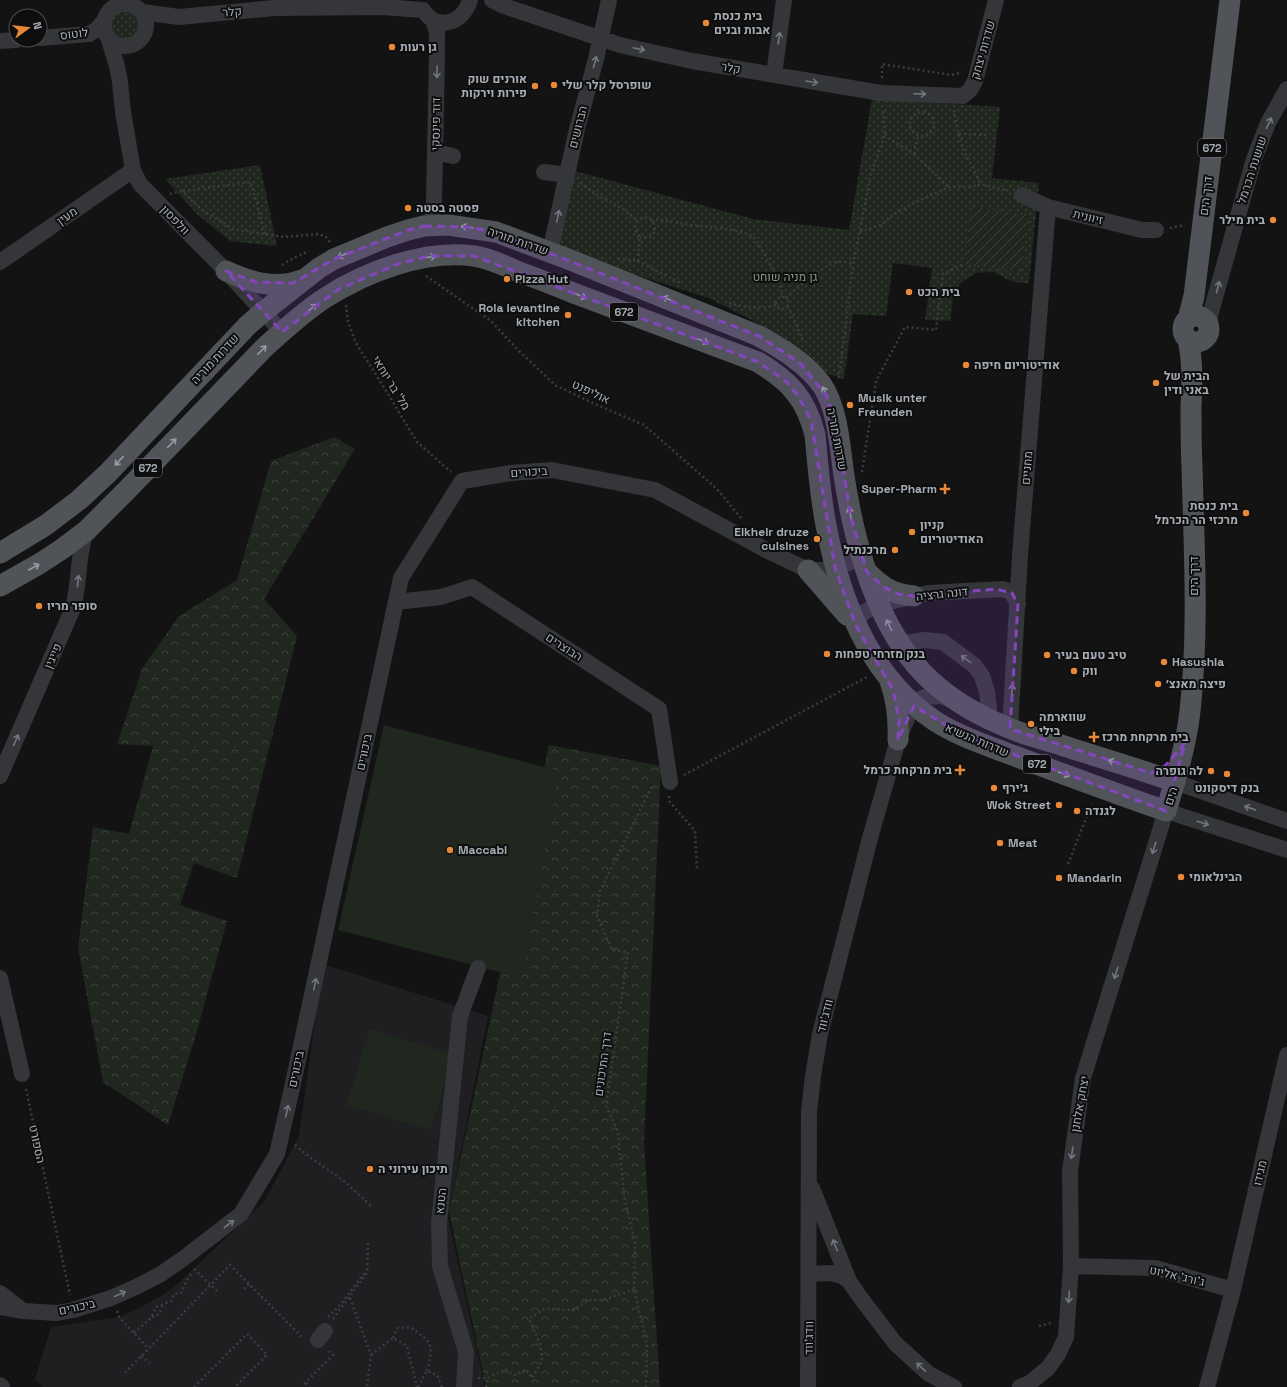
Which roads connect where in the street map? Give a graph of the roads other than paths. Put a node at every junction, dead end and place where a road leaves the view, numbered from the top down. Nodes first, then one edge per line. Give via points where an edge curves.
1 (400, 0) edge
2 (609, 0) edge
3 (784, 0) edge
4 (996, 0) edge
5 (1230, 0) edge
6 (498, 3) edge
7 (274, 4) edge
8 (469, 4) edge
9 (133, 6) edge
10 (382, 7) junction
11 (109, 10) edge
12 (425, 10) edge
13 (179, 17) junction
14 (48, 37) edge
15 (108, 37) junction
16 (139, 39) junction
17 (601, 39) junction
18 (774, 75) junction
19 (120, 82) junction
20 (1287, 89) edge
21 (958, 101) joint
22 (435, 152) junction
23 (453, 156) dead end
24 (133, 170) junction
25 (544, 172) dead end
26 (567, 174) junction
27 (1022, 195) road end
28 (1048, 207) junction
29 (424, 226) junction
30 (1156, 230) road end
31 (554, 254) junction
32 (0, 262) edge
33 (226, 271) junction
34 (307, 277) junction
35 (263, 312) junction
36 (1198, 328) junction
37 (282, 332) junction
38 (86, 531) junction
39 (858, 542) junction
40 (0, 553) edge
41 (1020, 555) junction
42 (835, 568) junction
43 (808, 570) junction
44 (867, 572) junction
45 (0, 586) edge
46 (996, 589) junction
47 (914, 596) junction
48 (396, 602) junction
49 (1018, 604) junction
50 (880, 605) junction
51 (856, 626) junction
52 (900, 644) junction
53 (881, 678) junction
54 (959, 703) junction
55 (914, 706) junction
56 (990, 718) junction
57 (1010, 729) junction
58 (898, 740) junction
59 (1185, 743) junction
60 (1151, 773) junction
61 (0, 776) edge
62 (670, 782) road end
63 (1175, 782) junction
64 (1166, 811) junction
65 (1287, 821) edge
66 (1287, 850) edge
67 (478, 968) dead end
68 (0, 978) edge
69 (1287, 1055) edge
70 (22, 1074) road end
71 (809, 1179) junction
72 (1071, 1266) junction
73 (809, 1274) junction
74 (850, 1281) junction
75 (1233, 1290) junction
76 (0, 1293) edge
77 (0, 1308) edge
78 (23, 1311) junction
79 (465, 1383) edge
80 (808, 1387) edge
81 (954, 1387) edge
82 (1020, 1387) edge
83 (1207, 1387) edge

1 - 10 street, קלר
2 - 17 street, הברושים
18 -> 3 street
4 - 21 street, שדרות יצחק via 975,81 970,90
5 - 36 main road, דרך הים / 672 via 1194,296
6 - 8 street, קלר via 478,6
6 - 17 street, קלר
7 - 10 street, קלר
7 - 13 street, קלר
8 - 12 street, קלר via 462,15 446,22
9 - 11 street via 123,3
9 - 13 street, קלר
9 - 16 street via 145,19 146,26
10 - 12 street, קלר
11 - 14 street, לוטוס via 96,30 89,34
11 - 15 street via 104,27
12 -> 22 street, דוד פינסקי via 437,32
13 - 16 street, קלר
15 - 16 street via 112,42 127,46
15 - 19 street, וולפסון
16 - 19 street, וולפסון via 122,67
17 -> 18 street, קלר via 692,61
26 -> 17 street, הברושים
18 -> 21 street, קלר via 881,93
19 - 24 street, וולפסון
36 -> 20 street, שושנת הכרמל via 1211,312 1254,159 1268,123
22 - 23 street
22 - 29 street, דוד פינסקי via 434,212
24 - 32 street, מעין
24 - 33 street, וולפסון via 140,184
25 - 26 street
31 -> 26 street, הברושים via 552,243
27 - 28 street, זיוונית
28 - 30 street, זיוונית via 1142,230
28 - 41 street, מחניים
31 -> 29 main road, שדרות מוריה / 672 via 496,232 448,225
29 -> 34 main road, שדרות מוריה / 672 via 354,250 334,259
39 -> 31 main road, שדרות מוריה / 672 via 848,502 835,420 822,386 812,374 782,349 759,336
33 - 34 main road via 271,285 292,283
33 - 35 street, וולפסון
34 - 35 main road, שדרות מוריה / 672
35 - 37 street, וולפסון
35 -> 40 main road, שדרות מוריה / 672 via 85,495 46,525
36 - 59 main road, דרך הים via 1192,369 1191,430 1194,634 1191,705
38 -> 37 main road, שדרות מוריה / 672
37 -> 42 main road, שדרות מוריה / 672 via 323,299 376,272 429,256 474,256 492,260 559,288 758,362 787,382 806,408 811,420 826,525
45 -> 38 main road, שדרות מוריה / 672 via 39,564
61 -> 38 street, פייגין via 74,608 82,543
39 - 42 street, ביכורים via 853,559
39 - 44 main road, שדרות מוריה / 672
41 - 46 street via 1012,576
41 - 49 street, מחניים
42 - 43 street, ביכורים
42 - 51 main road, שדרות הנשיא / 672
43 - 48 street, ביכורים via 655,490 552,470 510,473 462,481 401,578
43 - 51 main road
44 - 47 main road via 880,585 892,592
44 - 50 main road, שדרות מוריה / 672
46 - 47 street, דונה גרציה
46 - 49 street via 1009,591
47 - 50 street, דונה גרציה
48 - 62 street, הבוצרים via 441,597 472,587 659,709
78 -> 48 street, ביכורים via 73,1310 111,1298 161,1274 241,1214 277,1154
57 -> 49 street, מחניים
50 - 51 street, דונה גרציה via 863,613
52 -> 50 main road, שדרות הנשיא / 672
51 - 53 main road, שדרות הנשיא / 672
52 - 54 main road, שדרות הנשיא / 672 via 928,678
56 -> 52 street via 987,692 976,666 943,642 924,640
53 - 55 main road, שדרות הנשיא / 672
53 - 58 main road via 895,697 899,720
54 - 55 street via 941,696 933,696 918,700
54 - 56 main road, שדרות הנשיא / 672
55 - 58 street, וודג'ווד
55 -> 64 main road, שדרות הנשיא / 672 via 934,721 964,736
56 - 57 main road, שדרות הנשיא / 672
60 -> 57 main road, שדרות הנשיא / 672
58 - 71 street, וודג'ווד via 820,1034 809,1112
59 - 60 main road via 1165,766
59 - 63 main road, דרך הים
60 - 63 main road, שדרות הנשיא / 672
63 - 64 main road, הים
65 -> 63 street, שדרות הנשיא
64 -> 66 street, שדרות הנשיא
64 -> 72 street, יצחק אלחנן via 1083,1078 1070,1171
67 - 79 street, הטנא via 460,1016 439,1222 440,1266 466,1352
68 - 70 street
69 - 75 street, מגידו
71 - 73 street, וודג'ווד
74 -> 71 street
72 - 75 street, ג'ורג' אליוט via 1155,1268
72 -> 82 street, יצחק אלחנן via 1066,1337 1048,1368 1030,1383
73 - 74 street via 832,1273
73 - 80 street, וודג'ווד
81 -> 74 street via 929,1374 895,1343
75 - 83 street, מגידו
76 - 78 street
77 - 78 street, ביכורים

